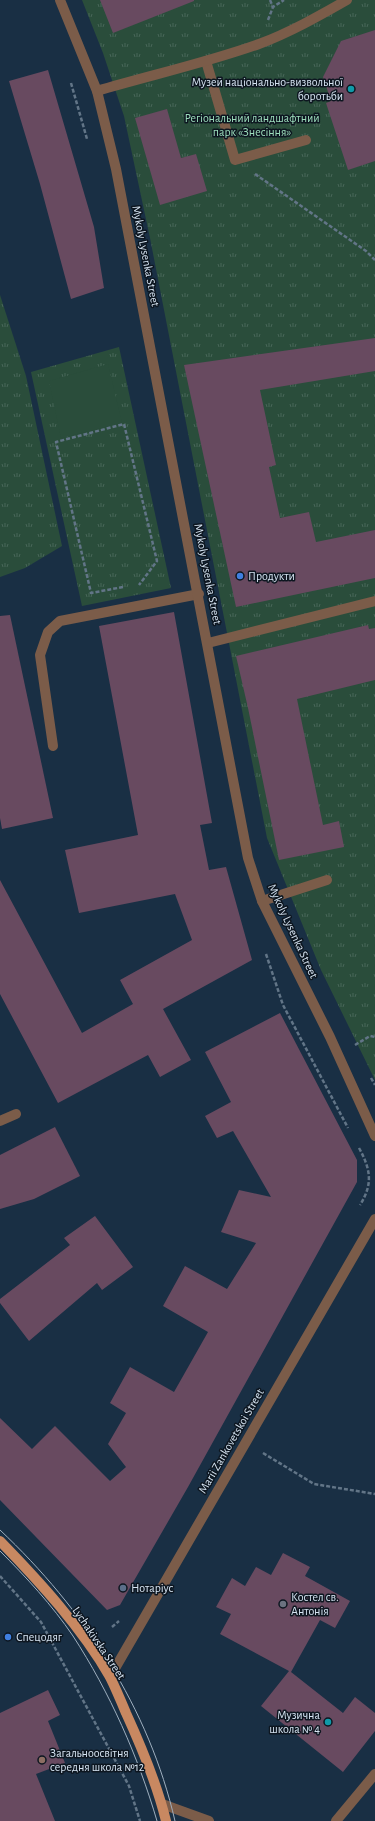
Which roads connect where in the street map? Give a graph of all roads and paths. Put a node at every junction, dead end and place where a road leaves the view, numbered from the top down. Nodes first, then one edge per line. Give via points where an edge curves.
1 (60, 0) edge
2 (270, 0) edge
3 (347, 0) edge
4 (273, 7) dead end
5 (206, 61) junction
6 (71, 81) dead end
7 (97, 91) junction
8 (306, 140) dead end
9 (88, 142) dead end
10 (235, 160) junction
11 (375, 260) edge
12 (146, 584) dead end
13 (139, 585) junction
14 (132, 586) dead end
15 (126, 587) dead end
16 (199, 594) junction
17 (375, 601) edge
18 (208, 643) junction
19 (53, 746) dead end
20 (327, 880) dead end
21 (262, 901) junction
22 (263, 948) dead end
23 (375, 1037) edge
24 (354, 1046) dead end
25 (16, 1114) dead end
26 (0, 1121) edge
27 (352, 1134) dead end
28 (375, 1136) edge
29 (356, 1141) dead end
30 (358, 1210) dead end
31 (375, 1219) edge
32 (263, 1453) dead end
33 (375, 1494) edge
34 (0, 1540) edge
35 (0, 1576) edge
36 (124, 1616) dead end
37 (112, 1627) dead end
38 (110, 1677) junction
39 (375, 1774) edge
40 (162, 1804) junction
41 (140, 1821) edge
42 (166, 1821) edge
43 (209, 1821) edge
44 (336, 1821) edge

1 - 7 street, Mykoly Lysenka Street
2 - 4 path
3 - 5 street via 260,44
5 - 7 street
5 - 10 street
6 - 9 path
7 - 16 street, Mykoly Lysenka Street via 116,169
8 - 10 street
10 - 11 path via 366,251
12 - 13 path
13 - 14 path
13 - 15 path via 157,561 124,424 56,442 91,593
16 - 18 street, Mykoly Lysenka Street
16 - 19 street via 60,621 48,632 40,654
17 - 18 street
18 - 21 street, Mykoly Lysenka Street via 248,858
20 - 21 street
21 - 28 street, Mykoly Lysenka Street via 330,1037
22 - 27 path via 283,1004
23 - 24 path via 370,1036
25 - 26 street
29 - 30 path via 366,1161 370,1177 365,1197
31 - 38 street, Marii Zankovetskoi Street
32 - 33 path via 314,1484
34 - 38 main road, Lychakivska Street via 37,1579 78,1629
35 - 41 path via 41,1622 129,1786
36 - 37 path
38 - 40 main road, Lychakivska Street via 140,1744
39 - 44 street
40 - 42 main road, Lychakivska Street
40 - 43 street

